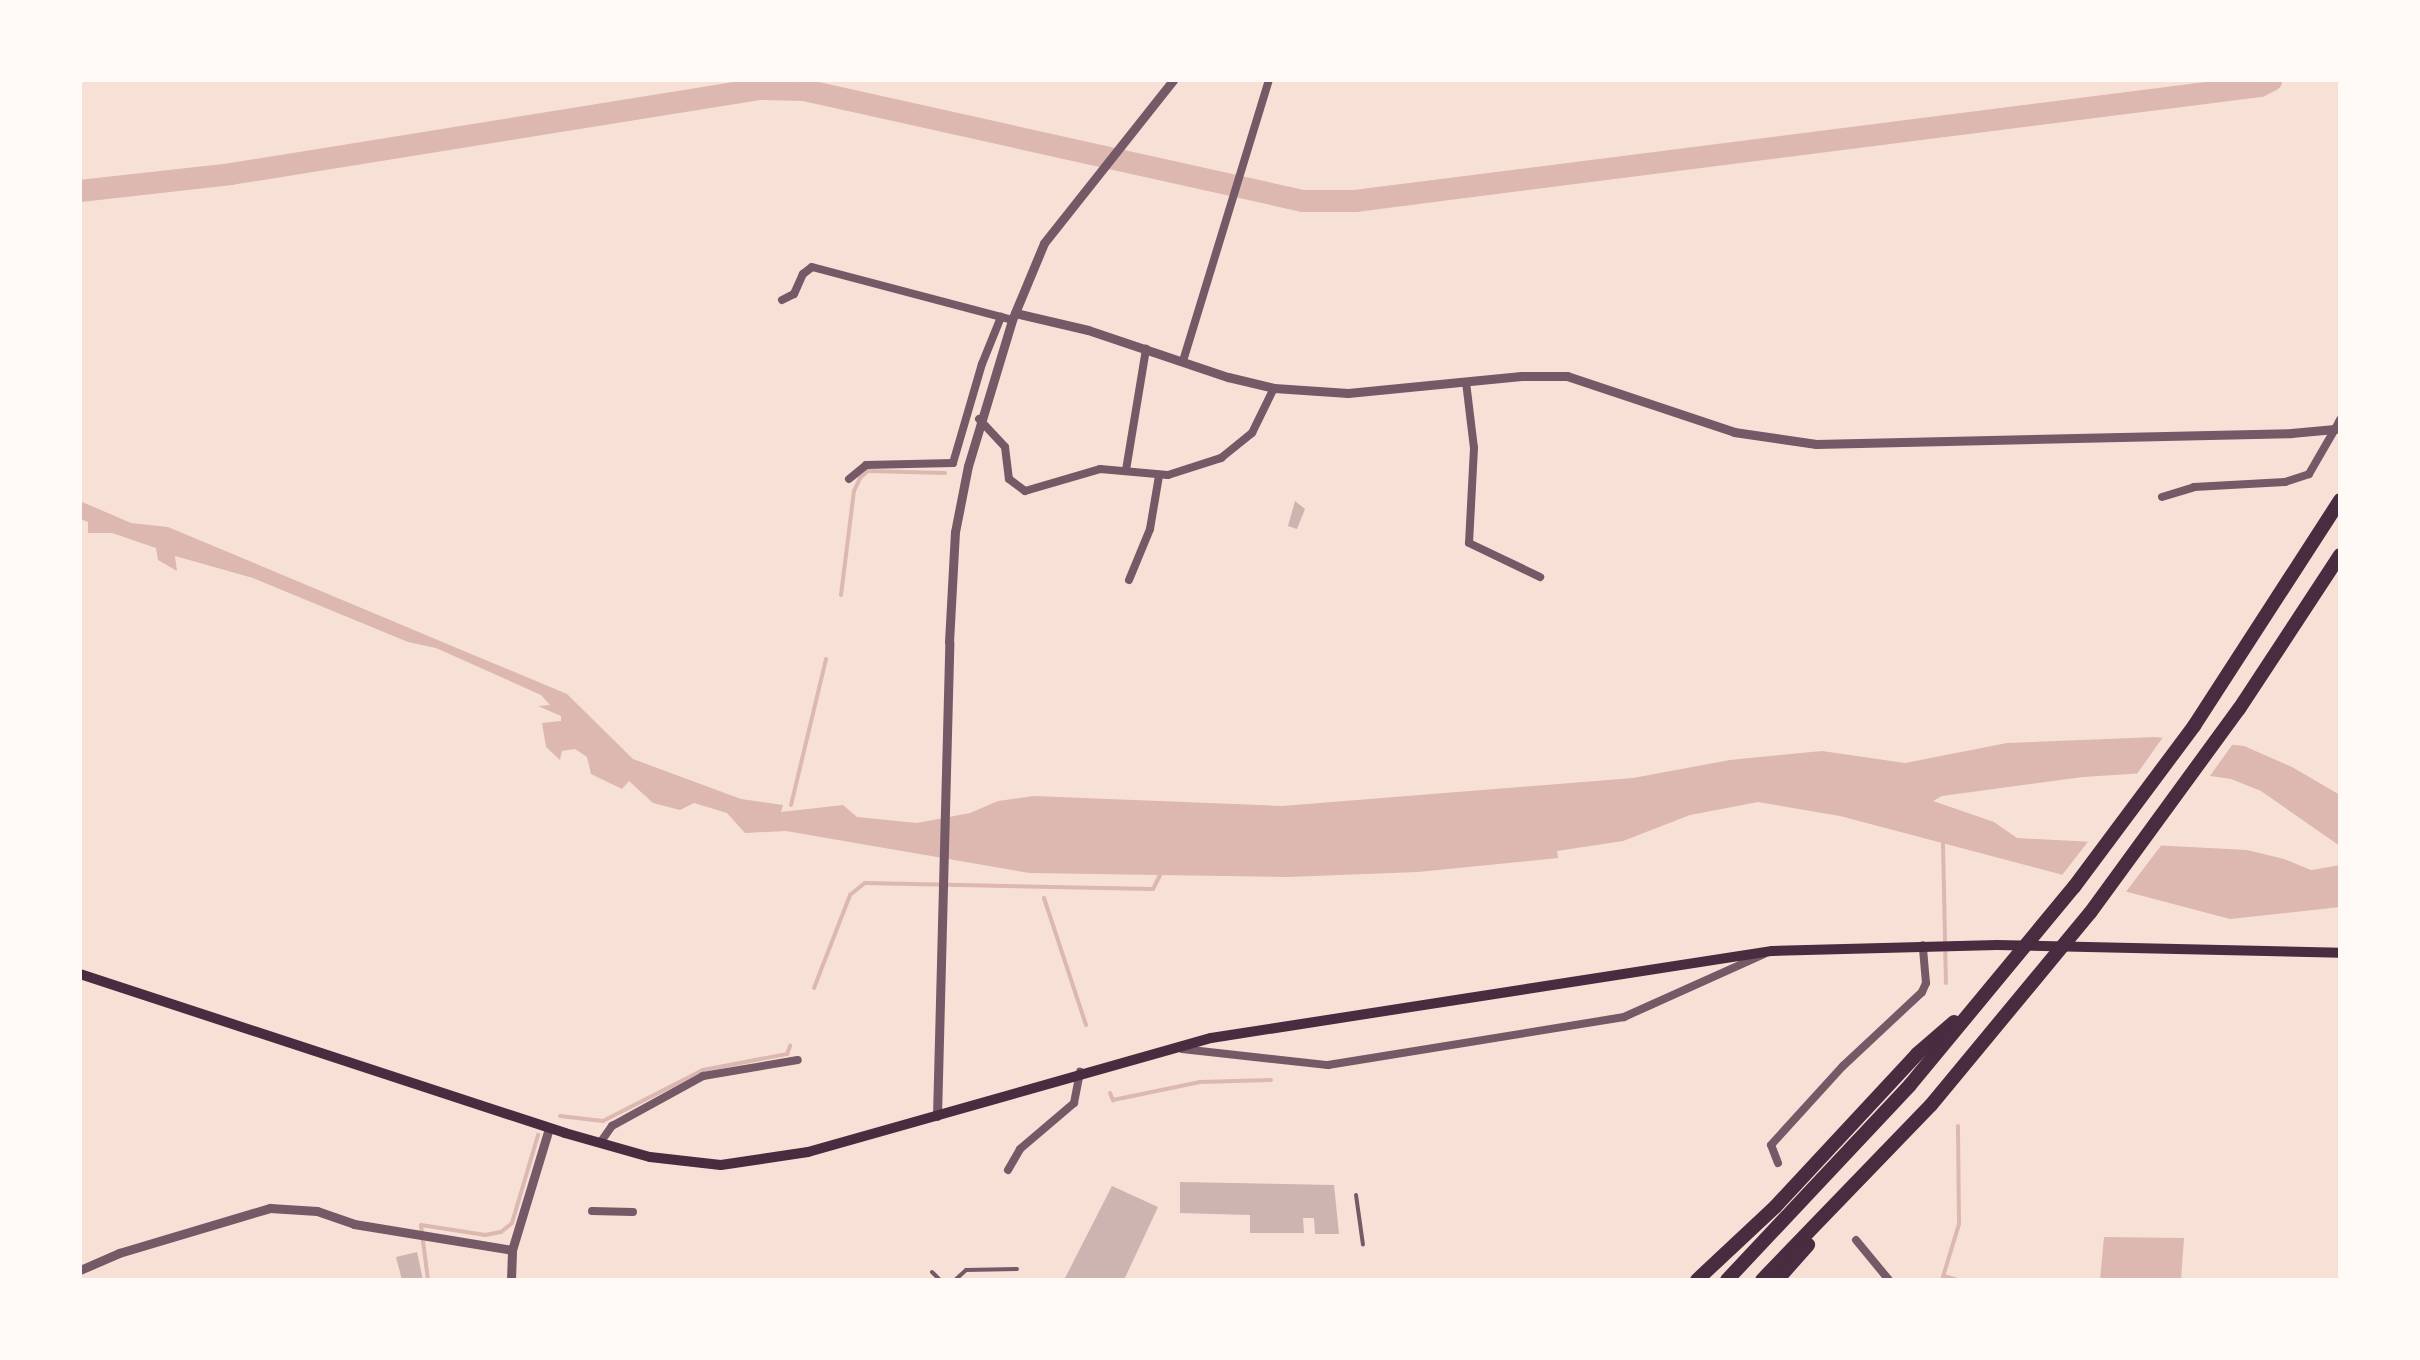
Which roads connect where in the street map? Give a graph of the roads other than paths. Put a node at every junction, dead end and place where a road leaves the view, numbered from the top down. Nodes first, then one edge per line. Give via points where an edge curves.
1 (1172, 80) edge
2 (1269, 80) edge
3 (782, 300) dead end
4 (1014, 316) junction
5 (1001, 317) junction
6 (1146, 348) junction
7 (1182, 361) junction
8 (1466, 382) junction
9 (1274, 388) junction
10 (979, 419) junction
11 (2338, 424) edge
12 (1126, 470) junction
13 (1159, 476) junction
14 (849, 478) dead end
15 (2162, 498) dead end
16 (2340, 500) edge
17 (2340, 555) edge
18 (1540, 577) dead end
19 (1129, 580) dead end
20 (1929, 946) junction
21 (1772, 950) junction
22 (2340, 953) edge
23 (80, 974) edge
24 (1992, 988) junction
25 (1172, 1048) junction
26 (798, 1060) dead end
27 (1080, 1072) junction
28 (1931, 1105) junction
29 (937, 1116) junction
30 (549, 1128) junction
31 (600, 1143) junction
32 (1778, 1163) dead end
33 (1008, 1170) dead end
34 (1356, 1196) dead end
35 (592, 1211) dead end
36 (633, 1212) dead end
37 (1856, 1240) dead end
38 (1363, 1245) dead end
39 (512, 1250) junction
40 (80, 1270) edge
41 (1017, 1270) dead end
42 (932, 1272) dead end
43 (510, 1280) edge
44 (940, 1280) edge
45 (955, 1280) edge
46 (1697, 1280) edge
47 (1727, 1280) edge
48 (1762, 1280) edge
49 (1777, 1280) edge
50 (1889, 1280) edge

1 - 4 street via 1044,243
2 - 7 street
3 - 5 street via 812,267
4 - 5 street
4 - 6 street
4 - 10 street
5 - 14 street via 953,463 866,465
6 - 7 street
6 - 12 street
7 - 9 street
8 - 9 street via 1348,393
8 - 11 street via 1584,379 1734,432 1816,444
8 - 18 street via 1474,448 1469,542
9 - 13 street via 1238,448
10 - 12 street via 1005,447 1009,479 1019,490 1100,469
10 - 29 street via 956,532
11 - 15 street via 2308,474 2285,482 2194,487
12 - 13 street
13 - 19 street via 1150,529
16 - 24 highway via 2183,742
17 - 28 highway via 2184,787
20 - 21 main road
20 - 22 main road
20 - 32 street via 1922,992 1772,1145
21 - 25 main road
21 - 25 street via 1624,1017 1328,1065
23 - 30 main road
24 - 46 highway via 1918,1054 1789,1194
24 - 47 highway
25 - 27 main road
26 - 31 street via 703,1076 612,1126
27 - 29 main road
27 - 33 street via 1068,1111 1036,1133
28 - 48 highway
28 - 49 highway
29 - 31 main road via 742,1165 676,1162
30 - 31 main road
30 - 39 street
34 - 38 lane
35 - 36 street
37 - 50 street
39 - 40 street via 354,1224 317,1211 270,1208
39 - 43 street
41 - 45 lane via 966,1270
42 - 44 lane

